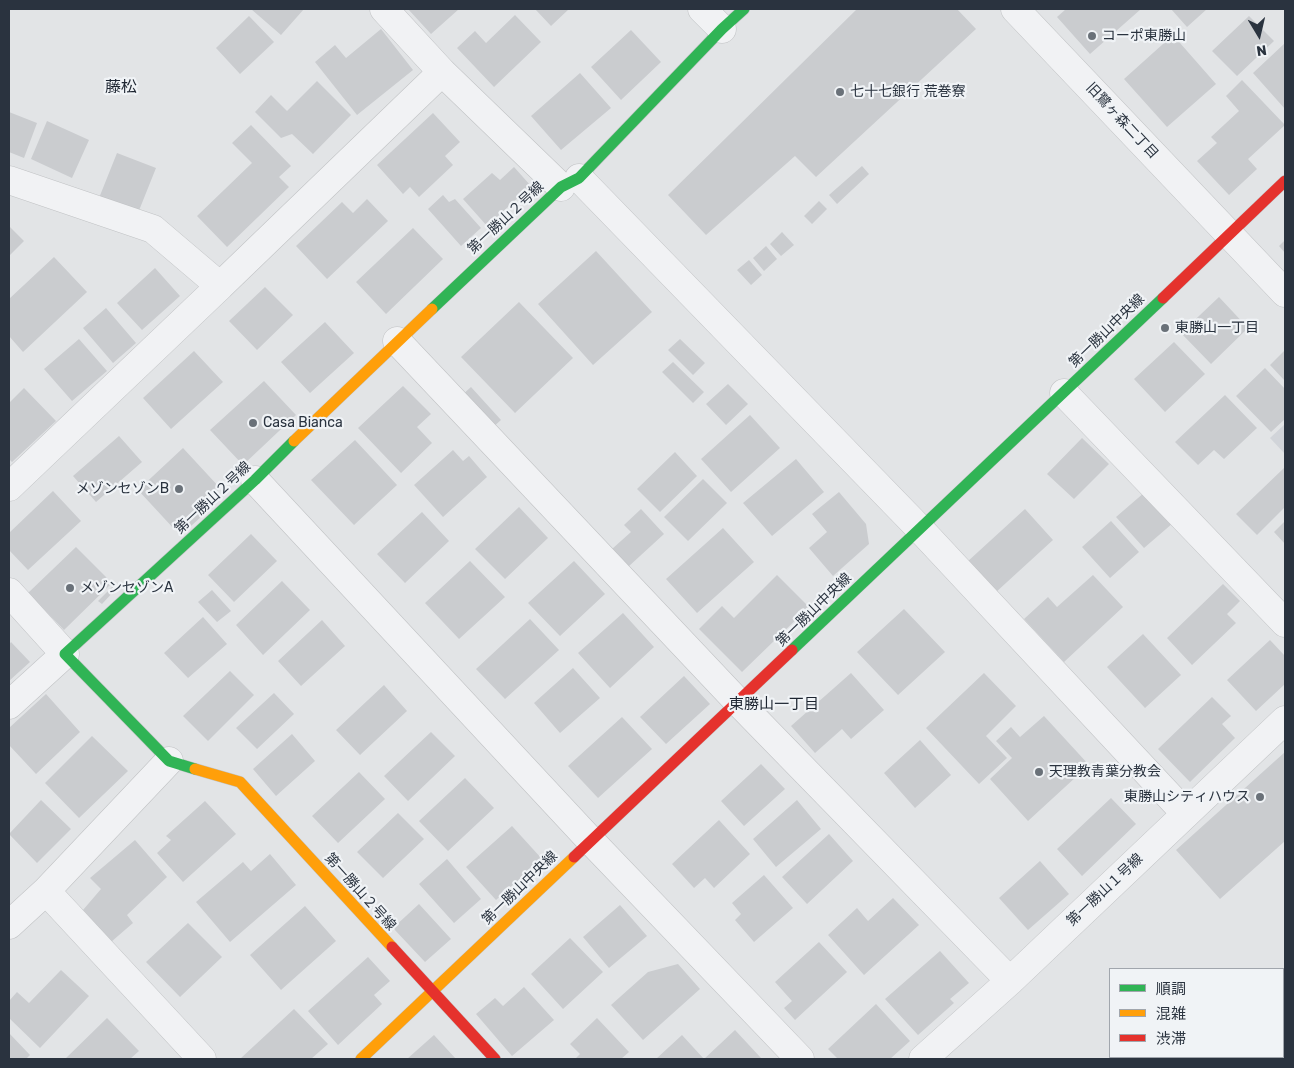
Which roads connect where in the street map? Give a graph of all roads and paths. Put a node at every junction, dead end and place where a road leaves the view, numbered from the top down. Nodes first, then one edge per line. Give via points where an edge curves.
1 (384, 9) edge
2 (702, 9) edge
3 (744, 9) edge
4 (1015, 9) edge
5 (722, 29) junction
6 (442, 72) junction
7 (9, 180) edge
8 (1285, 181) edge
9 (570, 183) junction
10 (1229, 234) junction
11 (220, 286) junction
12 (1285, 293) edge
13 (397, 341) junction
14 (1064, 393) junction
15 (255, 480) junction
16 (9, 488) edge
17 (920, 529) junction
18 (9, 592) edge
19 (1285, 623) edge
20 (65, 654) junction
21 (738, 702) junction
22 (9, 705) edge
23 (1285, 720) edge
24 (169, 761) junction
25 (1186, 814) junction
26 (591, 841) junction
27 (46, 891) junction
28 (9, 925) edge
29 (1010, 981) junction
30 (432, 993) junction
31 (202, 1059) edge
32 (362, 1059) edge
33 (495, 1059) edge
34 (800, 1059) edge
35 (923, 1059) edge

1 - 6 street
2 - 5 street
3 - 5 street, 第一勝山２号線
4 - 10 street, 旧鷺ヶ森二丁目
5 - 9 street, 第一勝山２号線
6 - 9 street
6 - 11 street
7 - 11 street via 153,229
8 - 10 street, 第一勝山中央線
9 - 13 street, 第一勝山２号線
9 - 17 street
10 - 12 street, 旧鷺ヶ森二丁目
10 - 14 street, 第一勝山中央線
11 - 16 street
13 - 15 street, 第一勝山２号線
13 - 21 street
14 - 17 street, 第一勝山中央線
14 - 19 street
15 - 20 street, 第一勝山２号線
15 - 26 street
17 - 21 street, 第一勝山中央線
17 - 25 street
18 - 20 street
20 - 22 street
20 - 24 street, 第一勝山２号線
21 - 26 street, 第一勝山中央線
21 - 29 street
23 - 25 street, 第一勝山１号線
24 - 27 street
24 - 30 street, 第一勝山２号線 via 240,782
25 - 29 street, 第一勝山１号線
26 - 30 street, 第一勝山中央線
26 - 34 street
27 - 28 street
27 - 31 street
29 - 35 street, 第一勝山１号線
30 - 32 street, 第一勝山中央線
30 - 33 street

